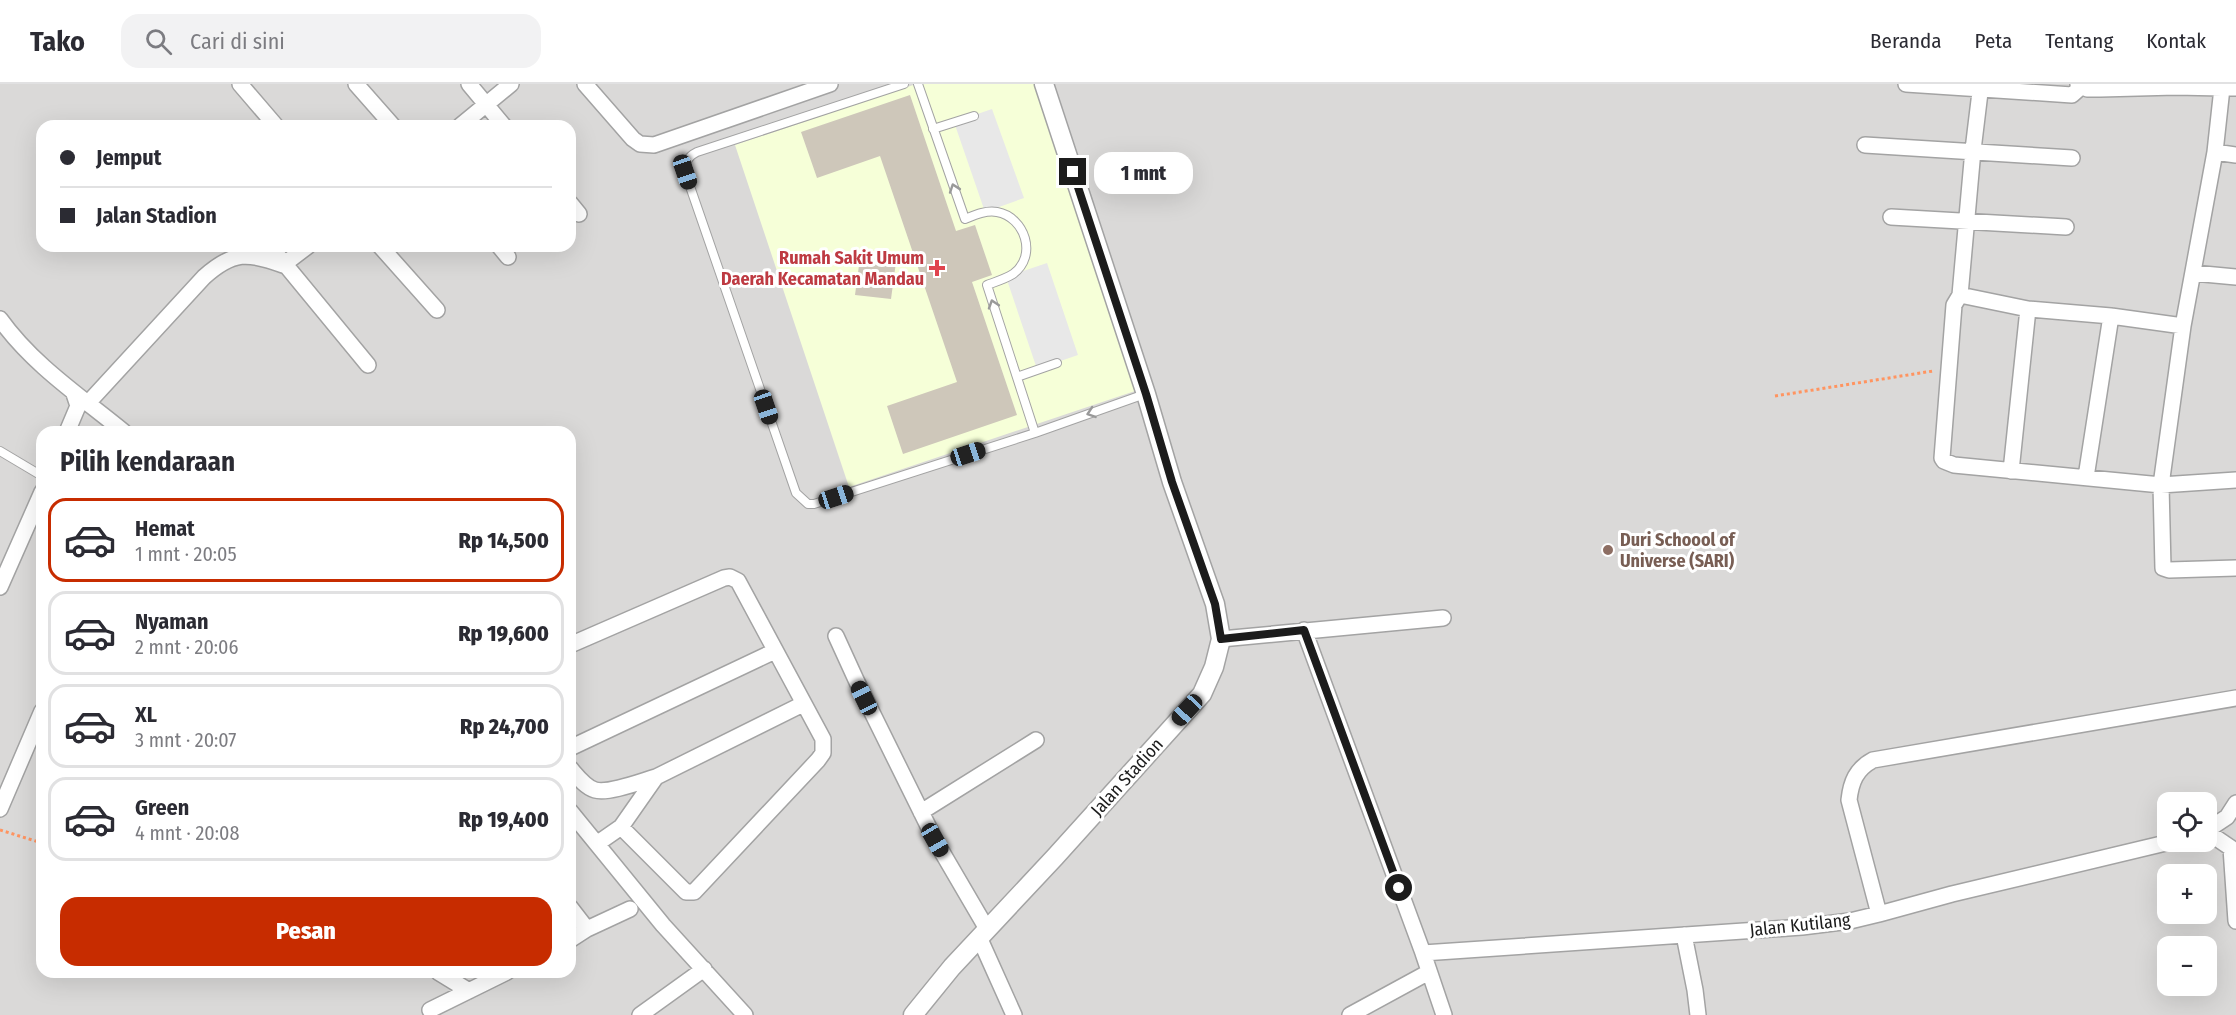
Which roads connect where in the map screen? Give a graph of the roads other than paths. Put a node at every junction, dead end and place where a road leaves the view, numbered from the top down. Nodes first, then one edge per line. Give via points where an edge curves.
1 (240, 84) edge
2 (356, 84) edge
3 (469, 84) edge
4 (511, 84) edge
5 (585, 84) edge
6 (830, 84) edge
7 (904, 84) edge
8 (918, 84) edge
9 (1044, 84) edge
10 (1906, 84) edge
11 (2176, 85) edge
12 (1981, 86) edge
13 (2080, 86) edge
14 (2229, 88) edge
15 (785, 91) edge
16 (486, 105) junction
17 (974, 116) dead end
18 (271, 120) edge
19 (388, 120) edge
20 (467, 120) edge
21 (499, 120) edge
22 (933, 129) junction
23 (1865, 145) dead end
24 (1973, 150) junction
25 (2215, 152) junction
26 (2236, 155) edge
27 (2072, 158) dead end
28 (1891, 217) dead end
29 (1966, 221) junction
30 (2066, 227) dead end
31 (274, 252) edge
32 (300, 252) edge
33 (385, 252) edge
34 (284, 265) junction
35 (2193, 273) junction
36 (2236, 277) edge
37 (1960, 295) junction
38 (2028, 309) junction
39 (436, 310) dead end
40 (2111, 316) junction
41 (0, 319) edge
42 (2183, 326) junction
43 (1057, 363) dead end
44 (368, 365) dead end
45 (1017, 377) junction
46 (74, 394) junction
47 (1146, 394) junction
48 (88, 403) junction
49 (70, 426) edge
50 (116, 426) edge
51 (1035, 433) junction
52 (0, 451) edge
53 (2011, 471) junction
54 (36, 472) edge
55 (2086, 477) junction
56 (2236, 480) edge
57 (2161, 485) junction
58 (36, 506) edge
59 (2236, 568) edge
60 (0, 587) edge
61 (1443, 618) dead end
62 (1304, 630) junction
63 (836, 636) dead end
64 (1221, 639) junction
65 (576, 642) edge
66 (775, 651) junction
67 (2236, 698) edge
68 (803, 704) junction
69 (36, 725) edge
70 (1036, 740) dead end
71 (576, 745) edge
72 (576, 774) edge
73 (656, 777) junction
74 (2236, 803) edge
75 (0, 809) edge
76 (921, 812) junction
77 (576, 818) edge
78 (2217, 824) edge
79 (621, 827) junction
80 (2217, 838) edge
81 (598, 843) junction
82 (2157, 845) edge
83 (630, 909) dead end
84 (1879, 914) junction
85 (576, 915) edge
86 (2236, 921) edge
87 (587, 929) junction
88 (983, 933) junction
89 (1684, 934) junction
90 (576, 936) edge
91 (1423, 953) junction
92 (704, 969) junction
93 (1429, 972) junction
94 (448, 978) edge
95 (495, 978) edge
96 (469, 991) junction
97 (430, 1010) dead end
98 (640, 1015) edge
99 (745, 1015) edge
100 (913, 1015) edge
101 (1014, 1015) edge
102 (1350, 1015) edge
103 (1444, 1015) edge
104 (1698, 1015) edge

1 - 18 street
2 - 19 street
3 - 16 street
4 - 16 street
5 - 15 street via 633,139 646,146
6 - 15 street
7 - 51 lane via 697,152 686,164 685,172 796,493 799,499 814,504
8 - 22 lane
9 - 47 street, Jalan Stadion
10 - 12 street
11 - 13 street via 2100,89
11 - 14 street
12 - 13 street via 2072,95
12 - 24 street
14 - 25 street
16 - 20 street
16 - 21 street
17 - 22 lane
45 -> 22 lane via 987,285 1015,273 1022,263 1027,243 1023,231 1017,222 997,212 965,219
23 - 24 street
24 - 27 street
24 - 29 street
25 - 26 street
25 - 35 street
28 - 29 street
29 - 30 street
29 - 37 street
31 - 34 street
32 - 34 street
33 - 39 street
34 - 44 street
34 - 48 street via 266,258 226,259 204,277
35 - 36 street
35 - 42 street
37 - 38 street
37 - 53 street via 1953,305 1942,458 1954,465
38 - 40 street
38 - 53 street
40 - 42 street
40 - 55 street
41 - 46 street via 33,358
42 - 57 street
43 - 45 lane
45 - 51 lane
46 - 48 street
46 - 49 street via 78,406
47 -> 51 lane
47 - 64 street, Jalan Stadion via 1215,604
48 - 50 street
52 - 54 lane
53 - 55 street
55 - 57 street
56 - 57 street
57 - 59 street via 2163,568
58 - 60 street
61 - 62 street
62 - 64 street
62 - 91 street
63 - 76 street
64 - 88 street, Jalan Stadion via 1215,667 1202,694
65 - 66 street via 730,577 738,581
66 - 68 street
66 - 71 street
67 - 84 street via 1873,760 1863,765 1851,784 1849,801
68 - 73 street
68 - 79 street via 823,739 823,753 697,891 686,892
69 - 75 street
70 - 76 street
72 - 73 street via 598,791
73 - 79 street
74 - 78 street
76 - 88 street
77 - 81 street
79 - 81 street
80 - 86 street via 2231,848
81 - 92 street
82 - 84 street, Jalan Kutilang
83 - 87 street
84 - 89 street, Jalan Kutilang via 1802,927
85 - 87 street
87 - 90 street
88 - 100 street, Jalan Stadion
88 - 101 street
89 - 91 street, Jalan Kutilang
89 - 104 street
91 - 93 street
92 - 98 street
92 - 99 street
93 - 102 street
93 - 103 street
94 - 96 street
95 - 96 street
96 - 97 street

